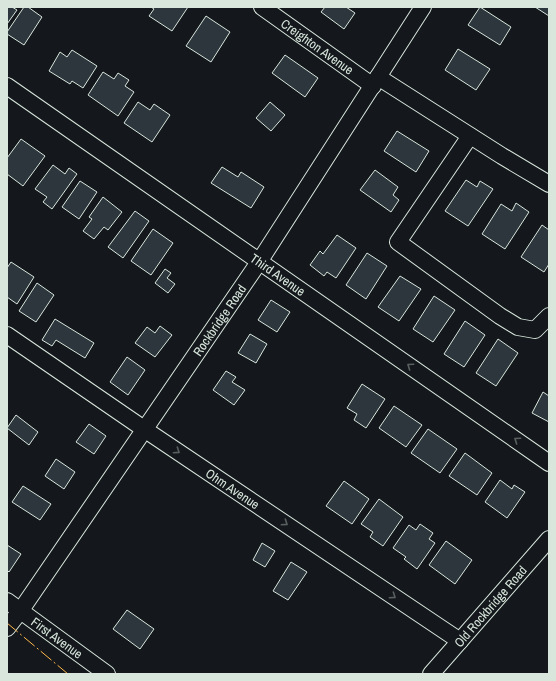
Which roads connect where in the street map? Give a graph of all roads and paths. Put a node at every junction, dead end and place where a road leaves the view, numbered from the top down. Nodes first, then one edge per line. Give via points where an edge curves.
1 (262, 7) edge
2 (423, 7) edge
3 (376, 81) junction
4 (7, 86) edge
5 (470, 136) junction
6 (549, 184) edge
7 (259, 262) junction
8 (549, 316) edge
9 (7, 335) edge
10 (144, 429) junction
11 (549, 463) edge
12 (549, 539) edge
13 (7, 601) edge
14 (21, 610) junction
15 (7, 628) edge
16 (460, 641) junction
17 (106, 674) edge
18 (431, 674) edge

1 - 3 street, Creighton Avenue
2 - 3 street, Rockbridge Road
3 - 5 street, Creighton Avenue
3 - 7 street, Rockbridge Road
4 - 7 street, Third Avenue
5 - 6 street, Creighton Avenue
5 - 8 street via 398,242 518,327 535,330
7 - 10 street, Rockbridge Road
11 -> 7 street, Third Avenue
9 - 10 street, Ohm Avenue
10 - 14 street, Rockbridge Road
10 -> 16 street, Ohm Avenue
12 - 16 street, Old Rockbridge Road
13 - 14 street, First Avenue
14 - 15 street, Rockbridge Road
14 - 17 street, First Avenue
16 - 18 street, Old Rockbridge Road

